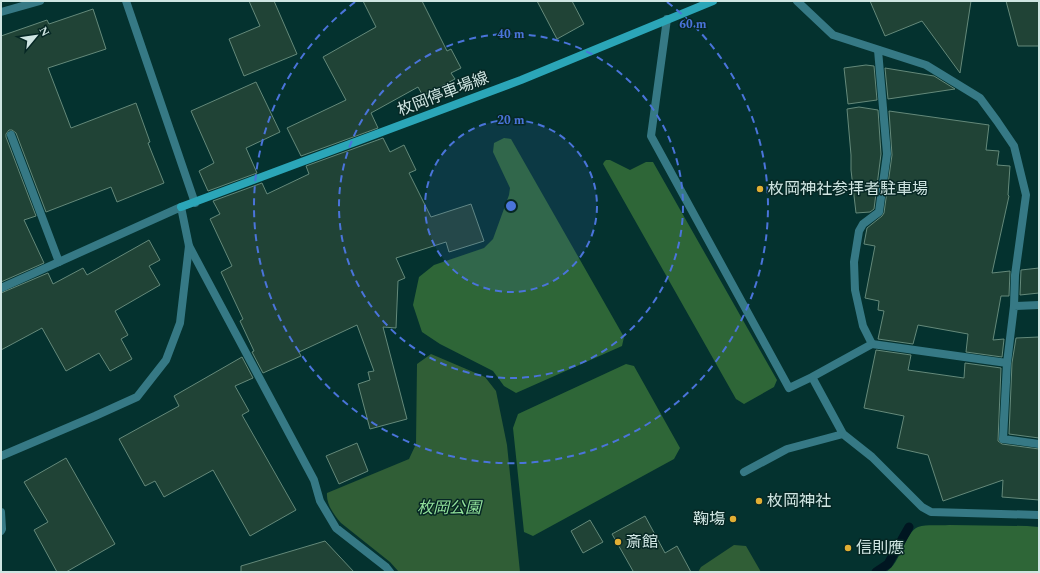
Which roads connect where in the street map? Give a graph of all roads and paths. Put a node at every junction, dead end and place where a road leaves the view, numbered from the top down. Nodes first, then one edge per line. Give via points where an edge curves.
1 (40, 1) edge
2 (126, 1) edge
3 (713, 1) edge
4 (797, 1) edge
5 (1, 12) edge
6 (667, 19) junction
7 (878, 50) junction
8 (11, 135) dead end
9 (195, 202) junction
10 (181, 207) junction
11 (189, 246) junction
12 (59, 262) junction
13 (1, 288) edge
14 (1014, 306) junction
15 (1039, 306) edge
16 (872, 344) junction
17 (1007, 363) junction
18 (812, 377) junction
19 (843, 434) junction
20 (1039, 444) edge
21 (1, 456) edge
22 (744, 472) dead end
23 (1, 512) edge
24 (1039, 515) edge
25 (1, 531) edge
26 (390, 572) edge

1 - 5 street
2 - 9 street
3 - 6 main road, 枚岡停車場線
4 - 7 street via 833,35
6 - 9 main road, 枚岡停車場線 via 521,80
6 - 18 street via 651,136 789,388
7 - 14 street via 926,65 980,98 1014,146 1026,195 1015,275
7 - 16 street via 887,154 878,212 862,224 854,262 855,290 862,326
8 - 12 street
9 - 10 main road, 枚岡停車場線
10 - 11 street
10 - 12 street
11 - 21 street via 180,322 166,360 137,397
11 - 26 street via 314,480 320,501 332,522
12 - 13 street
14 - 15 street
14 - 17 street
16 - 17 street
16 - 18 street
17 - 20 street via 1003,438
18 - 19 street
19 - 22 street via 786,449
19 - 24 street via 872,457 922,507 931,512
23 - 25 street

